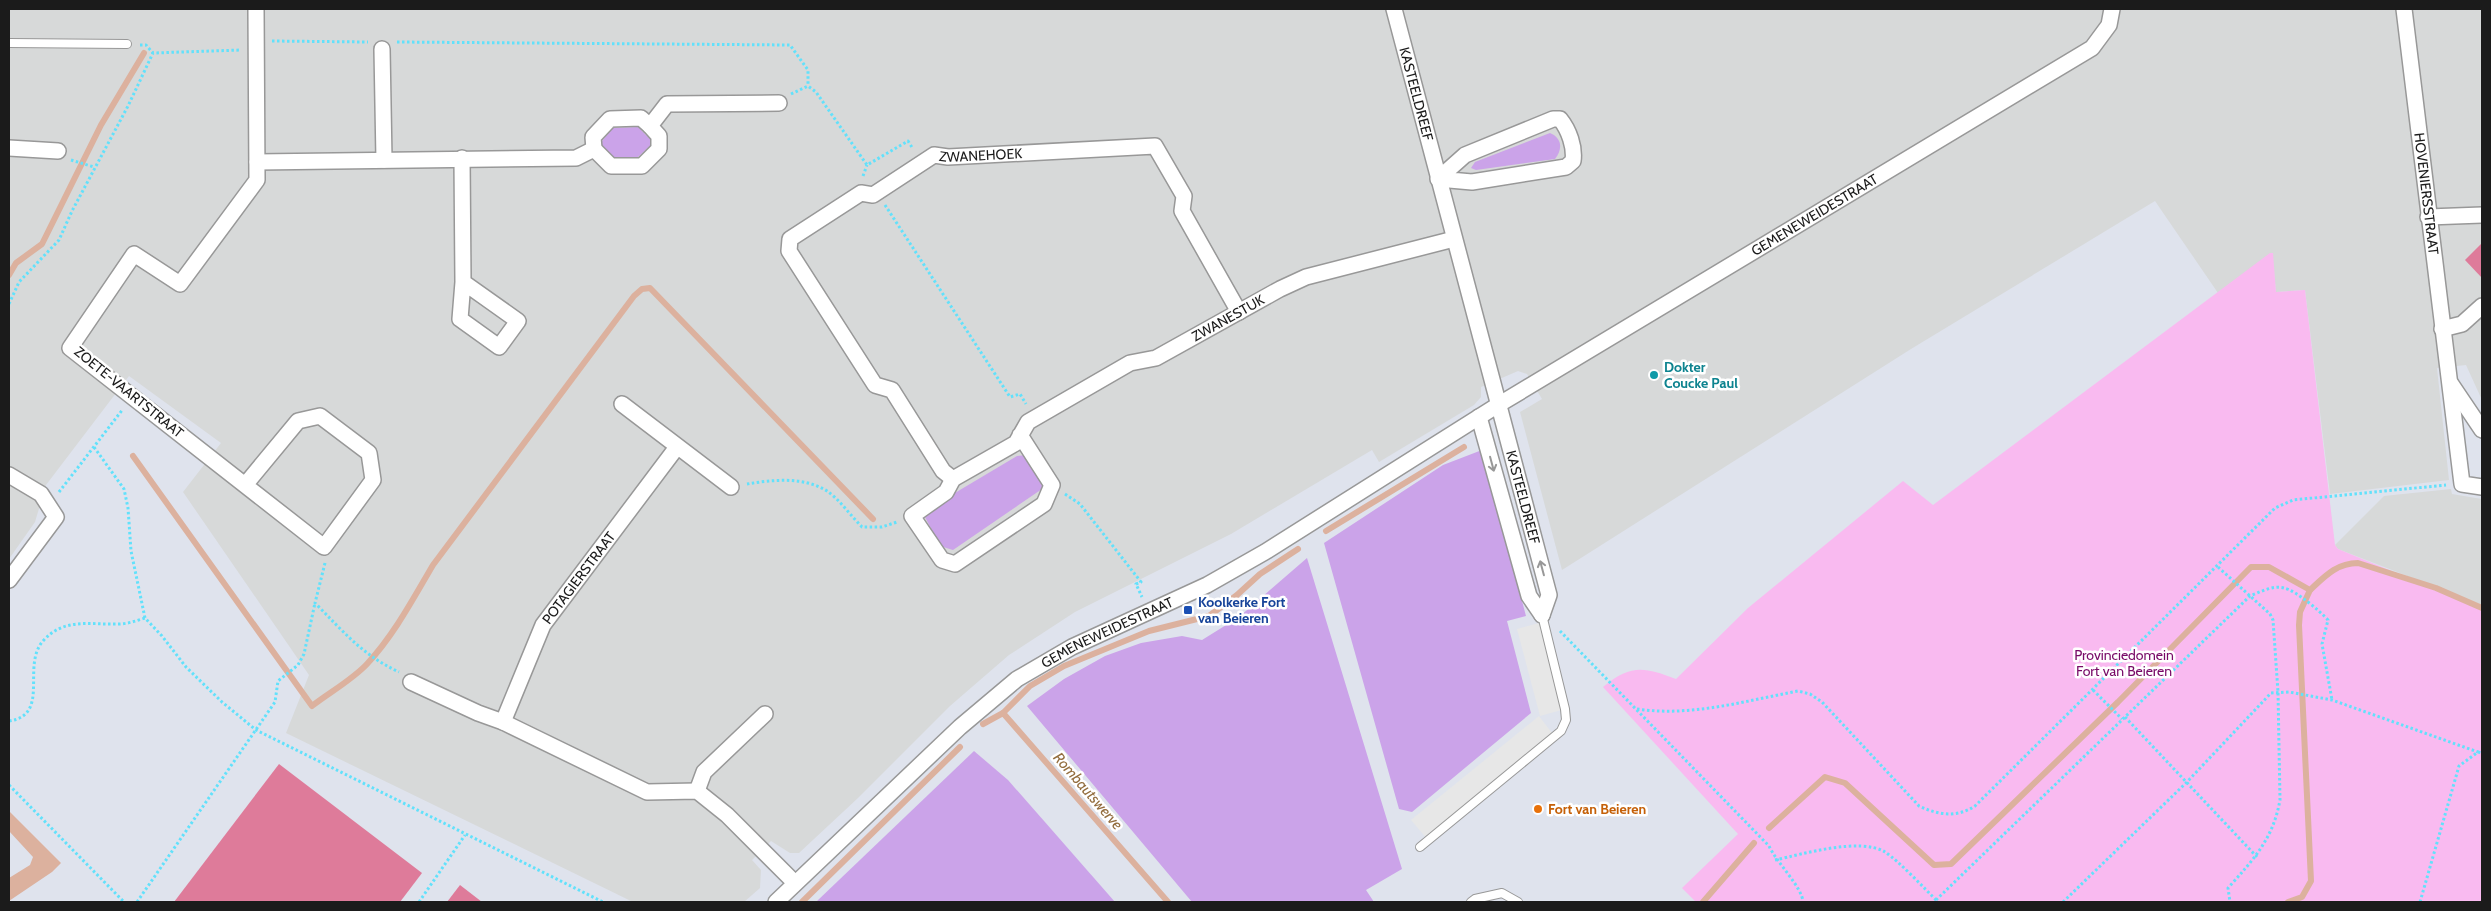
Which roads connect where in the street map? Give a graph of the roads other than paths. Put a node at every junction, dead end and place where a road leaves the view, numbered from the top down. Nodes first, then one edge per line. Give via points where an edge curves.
1 (256, 9) edge
2 (1394, 9) edge
3 (2112, 9) edge
4 (2404, 9) edge
5 (9, 43) edge
6 (127, 44) dead end
7 (383, 44) road end
8 (779, 103) road end
9 (650, 126) junction
10 (9, 148) edge
11 (594, 149) junction
12 (58, 151) dead end
13 (462, 158) junction
14 (384, 160) junction
15 (257, 162) junction
16 (1438, 179) junction
17 (2482, 215) edge
18 (2428, 217) junction
19 (1454, 239) junction
20 (463, 282) dead end
21 (2482, 306) edge
22 (1239, 312) junction
23 (2442, 329) junction
24 (2449, 380) junction
25 (622, 404) dead end
26 (1498, 405) junction
27 (1479, 417) junction
28 (2482, 430) edge
29 (1020, 435) junction
30 (677, 447) junction
31 (10, 475) edge
32 (952, 479) junction
33 (245, 485) junction
34 (731, 487) road end
35 (2482, 487) edge
36 (9, 580) edge
37 (1542, 615) junction
38 (411, 682) road end
39 (765, 714) dead end
40 (503, 722) junction
41 (697, 791) junction
42 (1420, 847) dead end
43 (795, 883) junction
44 (776, 902) edge
45 (1471, 902) edge
46 (1518, 902) edge

1 - 15 street, ZOETE-VAARTSTRAAT
2 - 16 street, KASTEELDREEF
3 - 26 street, GEMENEWEIDESTRAAT via 2108,25 2092,48
4 - 18 street, HOVENIERSSTRAAT
5 - 6 lane
7 - 14 street
8 - 9 street via 667,104
9 - 11 street via 641,118 610,119 593,136
9 - 11 street via 659,136 659,149 642,166 611,166
10 - 12 street
11 - 13 street via 576,158
13 - 14 street
13 - 20 street
14 - 15 street
15 - 33 street, ZOETE-VAARTSTRAAT via 257,180 180,284 134,254 70,348
16 - 16 street via 1472,182 1566,167 1573,162 1574,152 1566,125 1560,119 1553,119 1465,155
16 - 19 street, KASTEELDREEF
17 - 18 street
18 - 23 street, HOVENIERSSTRAAT
19 - 22 street, ZWANESTUK via 1306,277
19 - 26 street, KASTEELDREEF
21 - 23 street via 2462,324
22 - 29 street, ZWANESTUK via 1156,358 1130,363 1034,418
22 - 32 street, ZWANEHOEK via 1182,211 1184,196 1155,146 948,158 934,155 873,195 861,193 790,238 789,251 876,385 892,390 943,471
23 - 24 street, HOVENIERSSTRAAT
24 - 28 street, HOVENIERSSTRAAT
24 - 35 street, HOVENIERSSTRAAT via 2462,484
25 - 30 street
26 - 27 street, GEMENEWEIDESTRAAT
37 -> 26 street, KASTEELDREEF via 1549,595
27 -> 37 street, KASTEELDREEF via 1529,596
27 - 43 street, GEMENEWEIDESTRAAT via 1208,585 1072,647 1038,666 1000,692
29 - 32 street, ZWANESTUK via 1016,443
29 - 32 street, ZWANESTUK via 1052,485 1044,504 955,564 942,560 912,516 946,492
30 - 34 street
30 - 40 street, POTAGIERSTRAAT via 543,625
31 - 36 street via 41,494 56,517
33 - 33 street, ZOETE-VAARTSTRAAT via 324,547 373,480 369,453 320,416 298,421
37 - 42 lane via 1565,709 1566,720 1561,731
38 - 40 street
39 - 41 street via 704,772
40 - 41 street via 647,792
41 - 43 street via 727,814
43 - 44 street, GEMENEWEIDESTRAAT
45 - 46 lane via 1502,893

